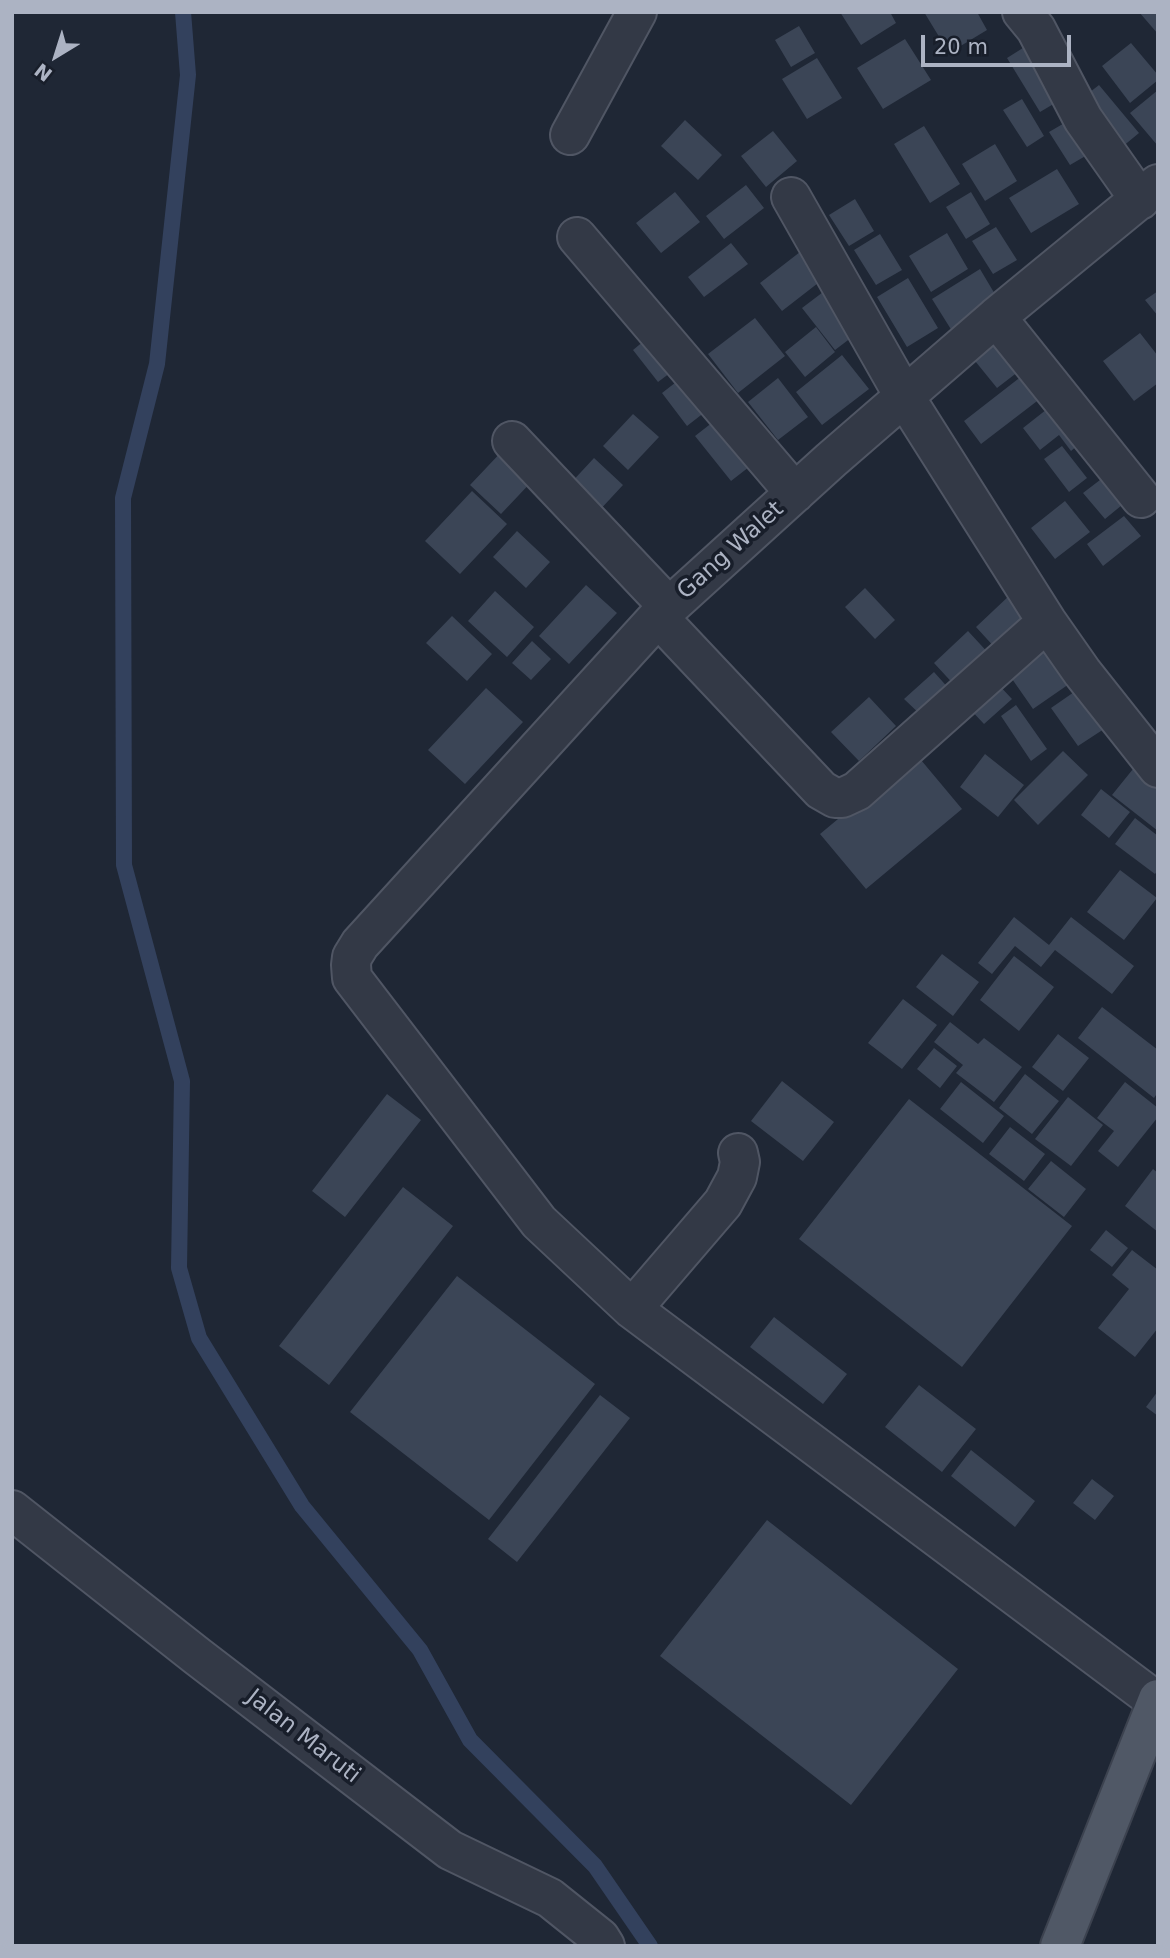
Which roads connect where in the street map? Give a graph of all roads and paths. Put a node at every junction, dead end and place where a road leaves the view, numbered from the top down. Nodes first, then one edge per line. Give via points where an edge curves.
1 (637, 12) edge
2 (1022, 12) edge
3 (570, 135) dead end
4 (1149, 192) edge
5 (791, 197) dead end
6 (577, 237) dead end
7 (996, 317) junction
8 (904, 396) junction
9 (512, 441) dead end
10 (795, 493) junction
11 (1141, 498) dead end
12 (663, 612) junction
13 (1047, 622) junction
14 (1158, 768) edge
15 (738, 1153) dead end
16 (632, 1309) junction
17 (12, 1510) edge
18 (1157, 1700) edge
19 (605, 1946) edge
20 (1060, 1946) edge

1 - 3 street
2 - 4 street via 1036,29 1083,119
4 - 7 street, Gang Walet
5 - 8 street
6 - 10 street
7 - 8 street, Gang Walet
7 - 11 street
8 - 10 street, Gang Walet
8 - 13 street
9 - 12 street
10 - 12 street, Gang Walet
12 - 13 street via 821,790 835,798 857,791
12 - 16 street, Gang Walet via 352,957 356,984 539,1222
13 - 14 street
15 - 16 street via 737,1177 723,1203
16 - 18 street
17 - 19 street, Jalan Maruti via 450,1850 550,1898
18 - 20 main road

